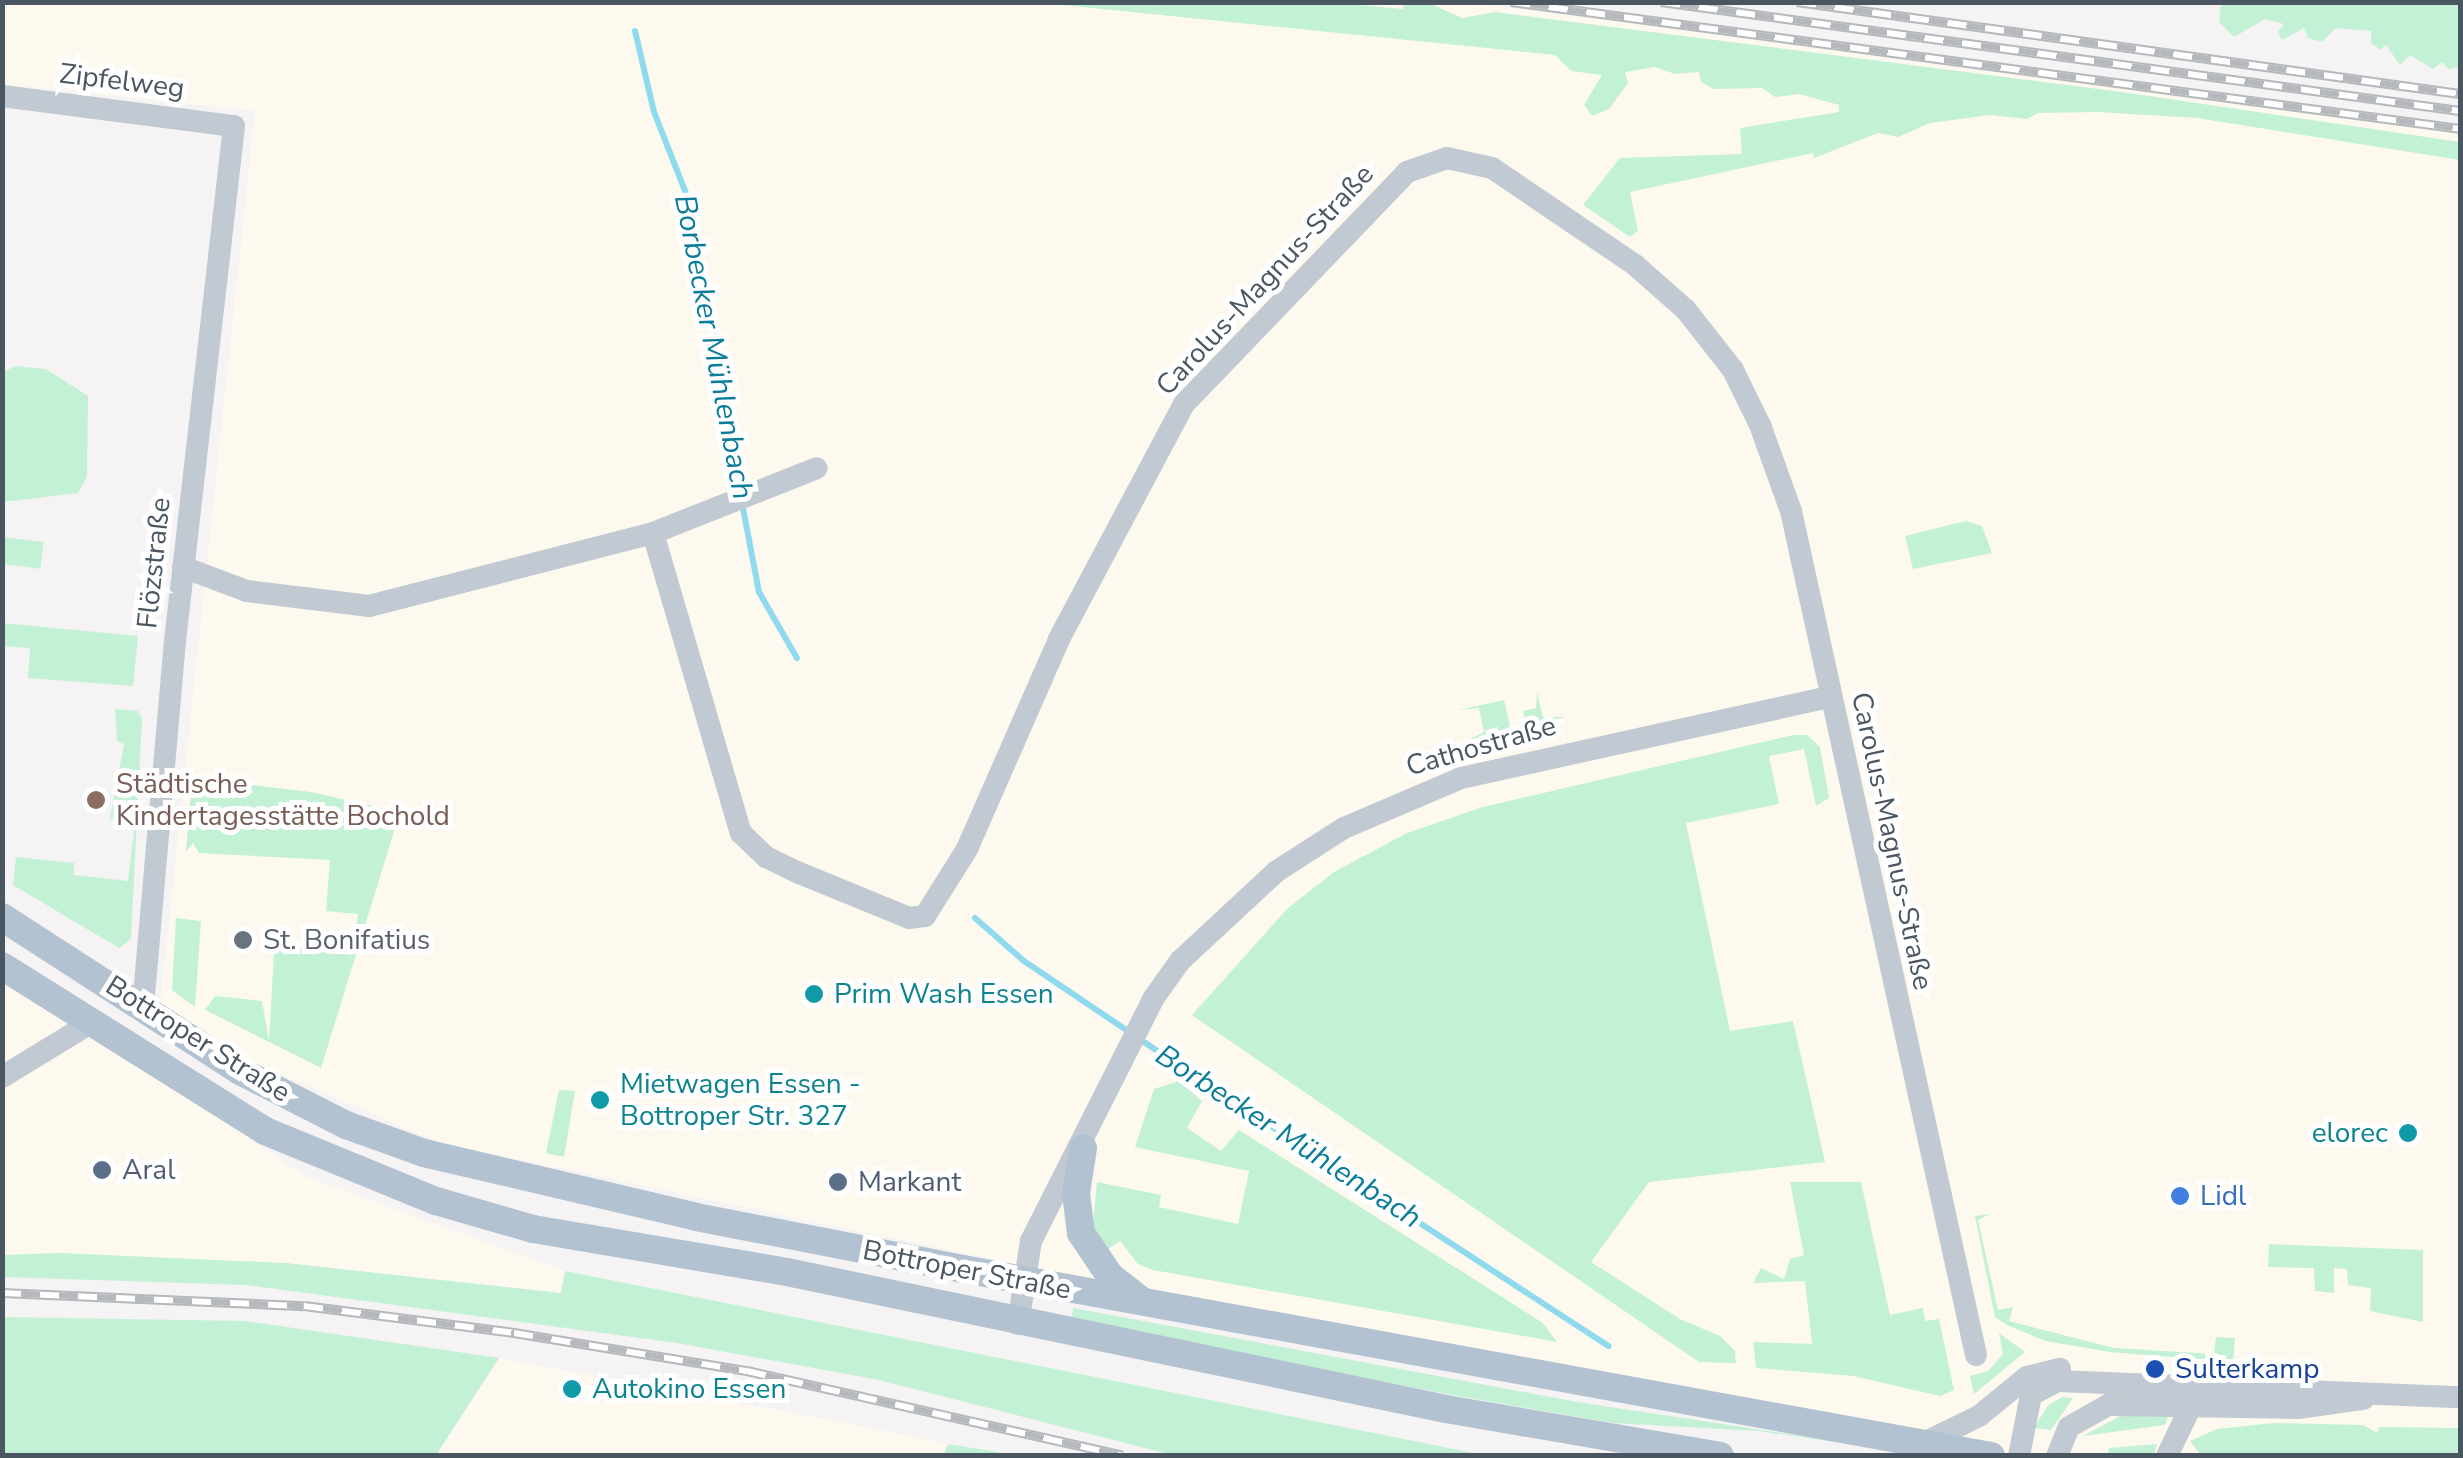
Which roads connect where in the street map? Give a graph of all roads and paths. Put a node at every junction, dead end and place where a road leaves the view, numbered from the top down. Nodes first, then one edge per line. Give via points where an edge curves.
1 (2, 96) edge
2 (234, 126) joint
3 (816, 468) dead end
4 (653, 533) junction
5 (183, 568) junction
6 (1830, 697) junction
7 (2, 917) edge
8 (2, 966) edge
9 (137, 1003) junction
10 (92, 1022) junction
11 (2, 1078) edge
12 (1083, 1148) junction
13 (1026, 1281) junction
14 (1144, 1304) junction
15 (1018, 1324) junction
16 (1976, 1355) dead end
17 (2096, 1381) junction
18 (2391, 1395) junction
19 (2460, 1396) edge
20 (2191, 1406) junction
21 (1928, 1441) junction
22 (1720, 1456) edge
23 (1991, 1456) edge
24 (2019, 1456) edge
25 (2057, 1456) edge
26 (2167, 1456) edge

1 - 2 street, Zipfelweg
2 - 5 street, Flözstraße
3 - 4 street
4 - 5 street via 370,606 247,590
4 - 6 street, Carolus-Magnus-Straße via 740,833 766,857 910,918 924,916 957,867 1059,639 1184,404 1407,172 1447,158 1492,168 1635,265 1686,310 1733,370 1791,511
5 - 9 street, Flözstraße
6 - 12 street, Cathostraße via 1521,763 1406,798 1308,849 1242,900 1180,961 1117,1064
6 - 16 street, Carolus-Magnus-Straße
7 - 9 main road, Bottroper Straße
8 - 10 main road, Bottroper Straße
9 - 10 main road
9 - 13 main road, Bottroper Straße via 288,1097 424,1153 696,1217
10 - 11 street, Bottroper Straße
10 - 15 main road, Bottroper Straße via 265,1131 436,1201 533,1229 787,1272
12 - 13 street, Cathostraße via 1031,1241
12 - 14 main road via 1076,1192 1081,1233 1110,1276
13 - 14 main road, Bottroper Straße
13 - 15 street, Cathostraße
14 - 21 main road, Bottroper Straße
15 - 22 main road, Bottroper Straße
17 - 18 street
17 - 21 street via 2074,1371 2042,1370 1979,1416
17 - 24 street via 2057,1382 2031,1396
18 - 19 street
18 - 20 street via 2298,1408
20 - 25 street via 2092,1410 2069,1427
20 - 26 street
21 - 23 main road, Bottroper Straße

